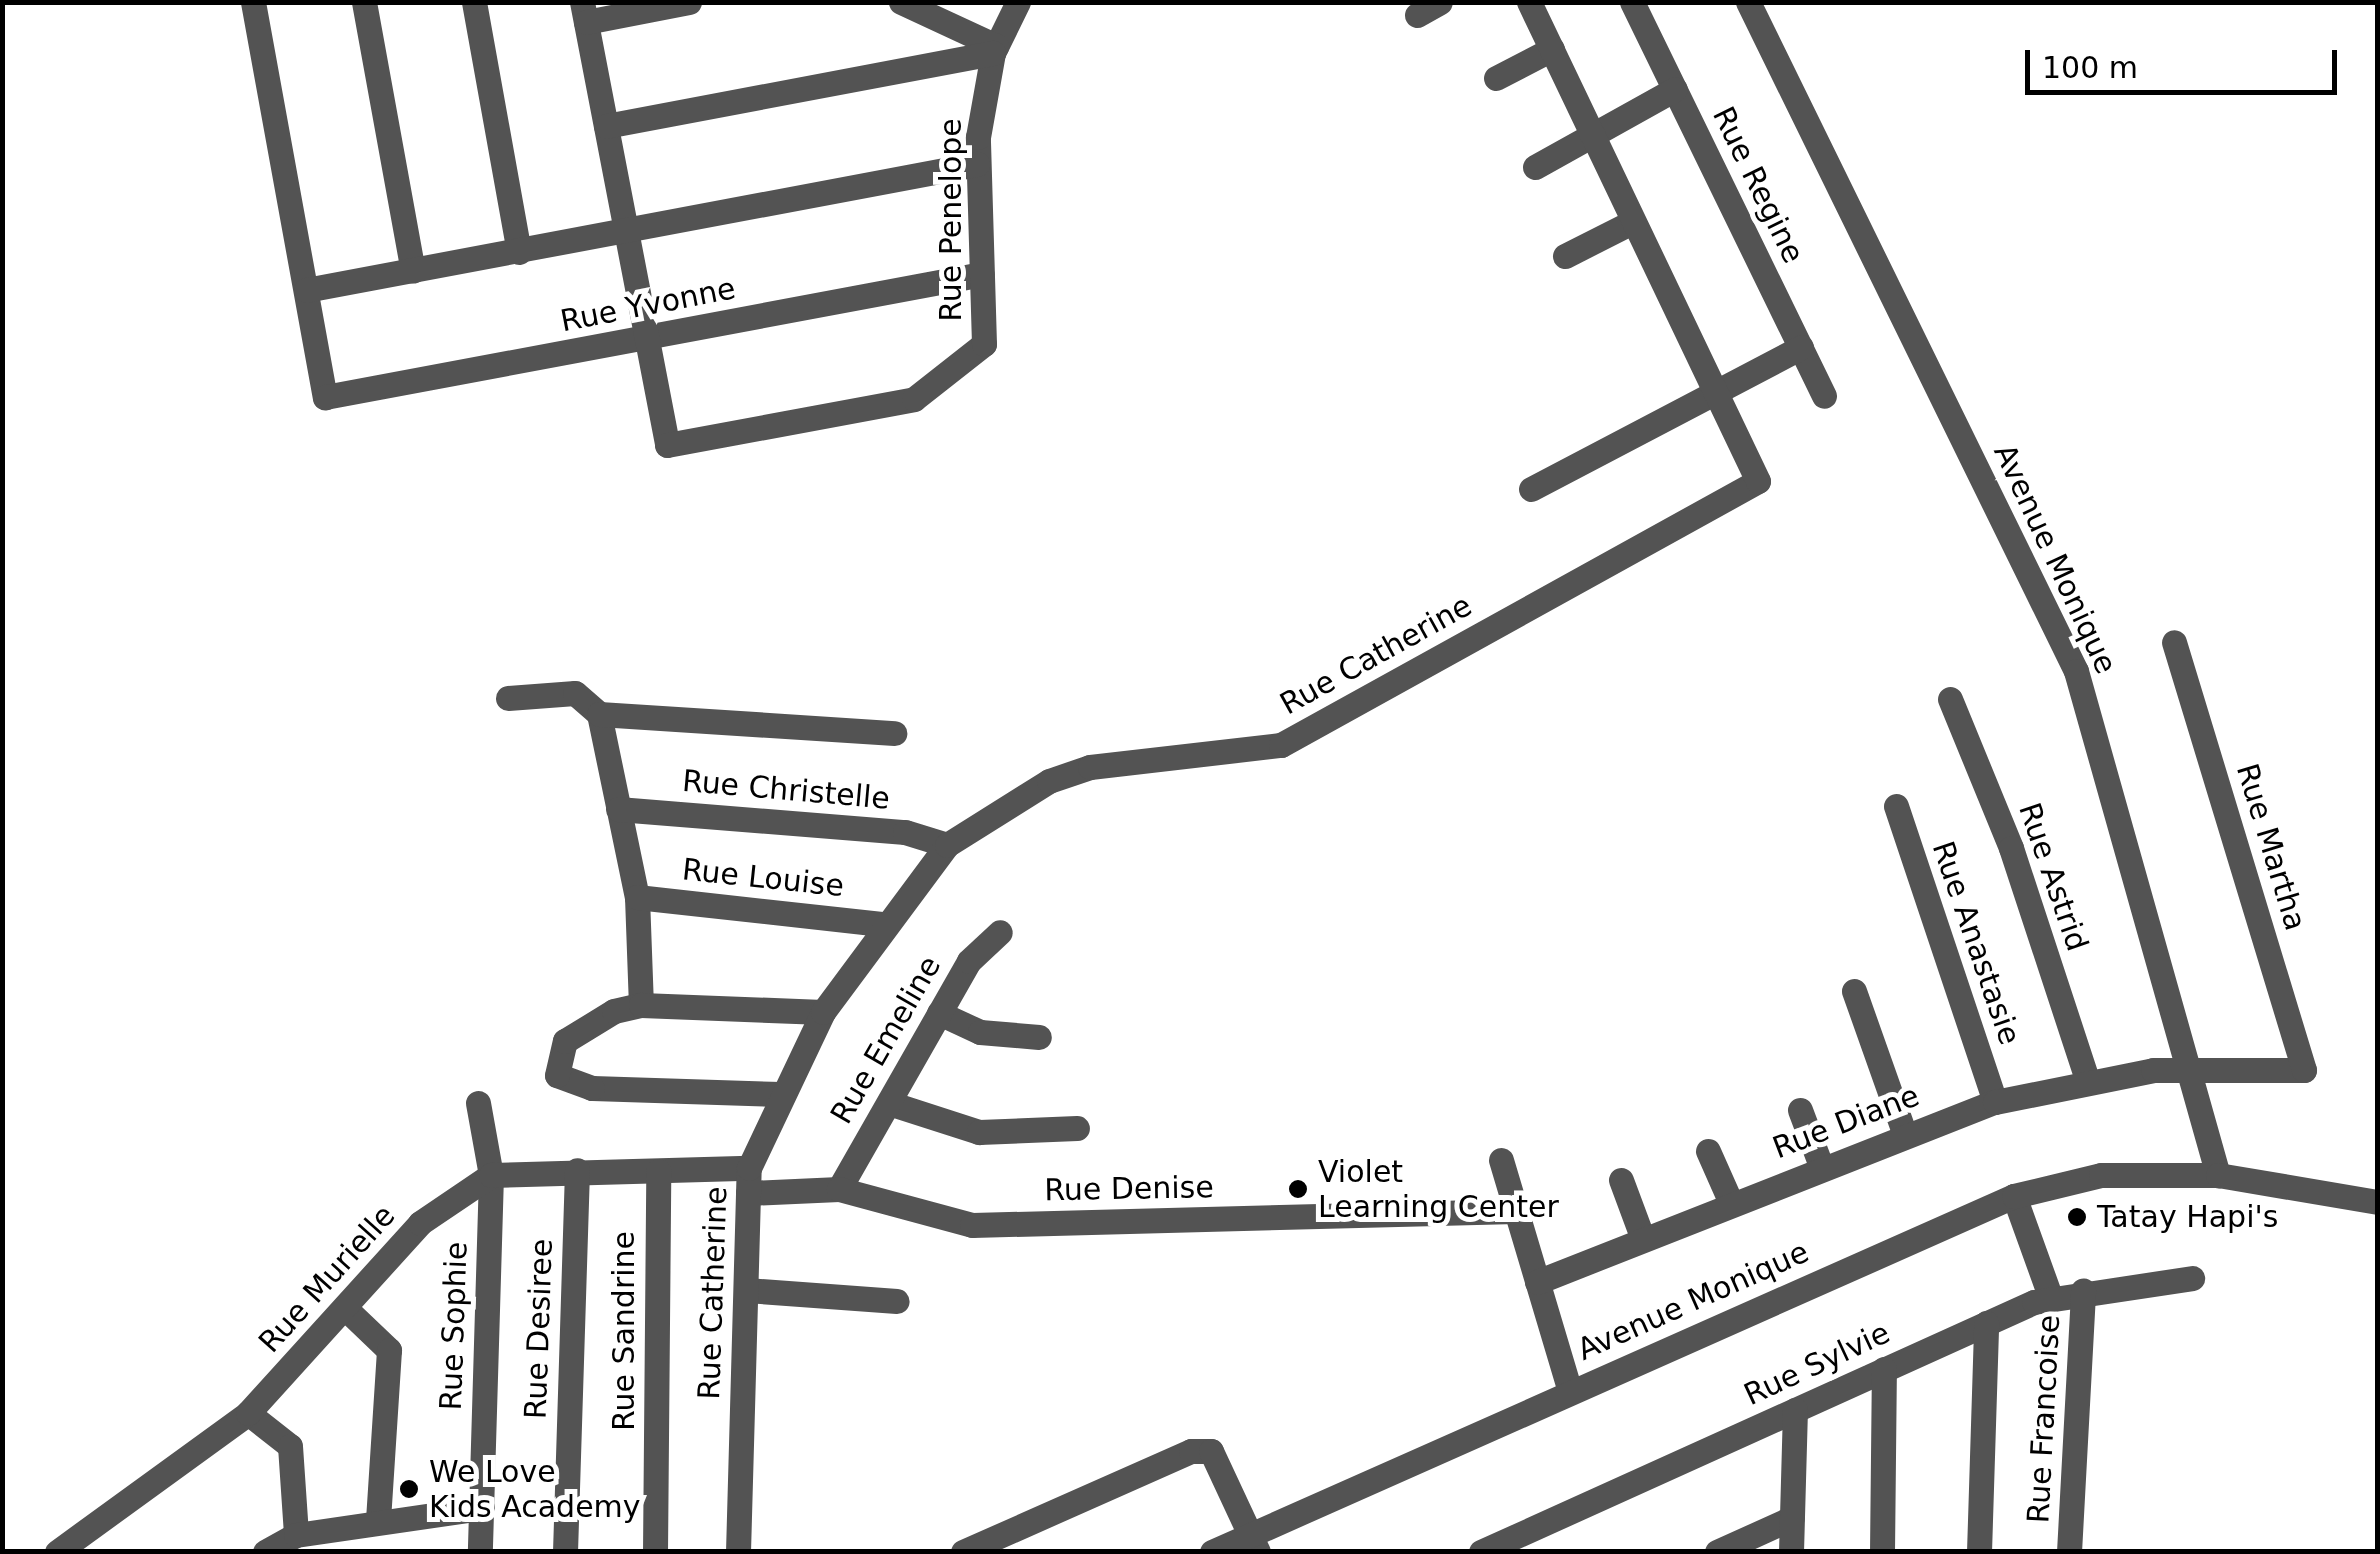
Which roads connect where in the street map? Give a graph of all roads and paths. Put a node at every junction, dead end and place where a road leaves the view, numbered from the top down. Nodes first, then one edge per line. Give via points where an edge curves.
1 (252, 2) edge
2 (364, 2) edge
3 (474, 2) edge
4 (689, 2) edge
5 (901, 2) edge
6 (1018, 2) edge
7 (1529, 2) edge
8 (1632, 2) edge
9 (1748, 2) edge
10 (584, 12) edge
11 (1552, 49) junction
12 (995, 50) junction
13 (1496, 78) dead end
14 (1674, 88) junction
15 (606, 126) junction
16 (1592, 136) junction
17 (977, 164) junction
18 (1534, 167) dead end
19 (1632, 222) junction
20 (625, 231) junction
21 (519, 252) junction
22 (1565, 256) dead end
23 (412, 271) junction
24 (982, 274) junction
25 (306, 290) junction
26 (646, 339) junction
27 (1801, 348) junction
28 (1713, 394) junction
29 (1824, 396) dead end
30 (1531, 490) dead end
31 (2174, 642) dead end
32 (508, 698) dead end
33 (1950, 699) dead end
34 (599, 714) junction
35 (894, 733) dead end
36 (1896, 806) dead end
37 (618, 809) junction
38 (948, 845) junction
39 (637, 897) junction
40 (882, 924) junction
41 (1000, 932) dead end
42 (1854, 991) dead end
43 (642, 1006) junction
44 (823, 1012) junction
45 (938, 1013) junction
46 (1039, 1036) dead end
47 (2191, 1069) junction
48 (2304, 1070) joint
49 (2087, 1079) junction
50 (780, 1094) junction
51 (1996, 1102) junction
52 (478, 1103) dead end
53 (888, 1103) junction
54 (1800, 1110) dead end
55 (1077, 1128) dead end
56 (1904, 1132) junction
57 (1708, 1151) dead end
58 (1502, 1160) dead end
59 (1820, 1166) junction
60 (577, 1170) junction
61 (658, 1170) junction
62 (491, 1175) junction
63 (2218, 1175) junction
64 (1621, 1180) dead end
65 (749, 1181) junction
66 (839, 1188) junction
67 (2014, 1196) junction
68 (2378, 1202) edge
69 (1731, 1203) junction
70 (1516, 1211) junction
71 (1643, 1239) junction
72 (2192, 1278) dead end
73 (1537, 1282) junction
74 (746, 1290) junction
75 (2083, 1290) junction
76 (2050, 1296) junction
77 (897, 1302) dead end
78 (345, 1308) junction
79 (1986, 1323) junction
80 (1884, 1370) junction
81 (1570, 1392) junction
82 (1795, 1410) junction
83 (248, 1413) junction
84 (482, 1508) junction
85 (1792, 1518) junction
86 (378, 1522) junction
87 (296, 1535) junction
88 (1254, 1543) edge
89 (58, 1552) edge
90 (265, 1552) edge
91 (480, 1552) edge
92 (564, 1552) edge
93 (655, 1552) edge
94 (738, 1552) edge
95 (963, 1552) edge
96 (1212, 1552) edge
97 (1480, 1552) edge
98 (1717, 1552) edge
99 (1791, 1552) edge
100 (1882, 1552) edge
101 (1978, 1552) edge
102 (2069, 1552) edge

1 - 25 street
2 - 23 street
3 - 21 street
4 - 10 street
5 - 12 street
6 - 12 street, Rue Penelope
7 - 11 street, Rue Catherine
8 - 14 street, Rue Regine
9 - 47 street, Avenue Monique via 2076,671
10 - 15 street
11 - 13 street
11 - 16 street, Rue Catherine
12 - 15 street
12 - 17 street, Rue Penelope
14 - 16 street
14 - 27 street, Rue Regine
15 - 20 street
16 - 18 street
16 - 19 street, Rue Catherine
17 - 20 street
17 - 24 street, Rue Penelope
19 - 22 street
19 - 28 street, Rue Catherine
20 - 21 street
20 - 26 street
21 - 23 street
23 - 25 street
24 - 26 street, Rue Yvonne
24 - 26 street, Rue Penelope via 984,344 914,399 667,445
25 - 26 street, Rue Yvonne via 325,397
27 - 28 street
27 - 29 street, Rue Regine
28 - 30 street
28 - 38 street, Rue Catherine via 1758,481 1281,745 1090,767 1049,781
31 - 48 street, Rue Martha
32 - 34 street via 574,693
33 - 49 street, Rue Astrid via 2011,848
34 - 35 street
34 - 37 street
36 - 51 street, Rue Anastasie
37 - 38 street, Rue Christelle via 905,832
37 - 39 street
38 - 40 street, Rue Catherine
39 - 40 street, Rue Louise
39 - 43 street
40 - 44 street, Rue Catherine
41 - 45 street, Rue Emeline via 969,960
42 - 56 street
43 - 44 street
43 - 50 street via 614,1010 565,1041 557,1076 592,1088
44 - 50 street, Rue Catherine
45 - 46 street via 980,1032
45 - 53 street, Rue Emeline
47 - 48 street, Rue Diane
47 - 49 street, Rue Diane
47 - 63 street, Avenue Monique
49 - 51 street, Rue Diane
50 - 65 street, Rue Catherine
51 - 56 street, Rue Diane
52 - 62 street, Rue Sophie
53 - 55 street via 979,1132
53 - 66 street, Rue Emeline
54 - 59 street
56 - 59 street, Rue Diane
57 - 69 street
58 - 70 street
59 - 69 street, Rue Diane
60 - 61 street
60 - 62 street
60 - 92 street, Rue Desiree
61 - 65 street
61 - 93 street, Rue Sandrine
62 - 78 street, Rue Murielle via 420,1223
62 - 84 street, Rue Sophie
63 - 67 street, Avenue Monique via 2101,1176
63 - 68 street, Avenue Monique
64 - 71 street
65 - 66 street, Rue Denise
65 - 74 street, Rue Catherine
66 - 70 street, Rue Denise via 972,1226
67 - 76 street, Rue Francoise
67 - 81 street, Avenue Monique
69 - 71 street, Rue Diane
70 - 73 street
71 - 73 street, Rue Diane
72 - 75 street, Rue Sylvie
73 - 81 street
74 - 77 street
74 - 94 street, Rue Catherine
75 - 76 street, Rue Sylvie
75 - 102 street, Rue Francoise
76 - 79 street, Rue Sylvie
78 - 83 street, Rue Murielle
78 - 86 street via 388,1350
79 - 80 street, Rue Sylvie
79 - 101 street
80 - 82 street, Rue Sylvie
80 - 100 street
81 - 88 street, Avenue Monique
82 - 85 street
82 - 97 street, Rue Sylvie
83 - 87 street via 290,1446
83 - 89 street, Rue Murielle
84 - 86 street
84 - 91 street, Rue Sophie
85 - 98 street
85 - 99 street
86 - 87 street
87 - 90 street
88 - 95 street via 1211,1450 1191,1451
88 - 96 street, Avenue Monique

